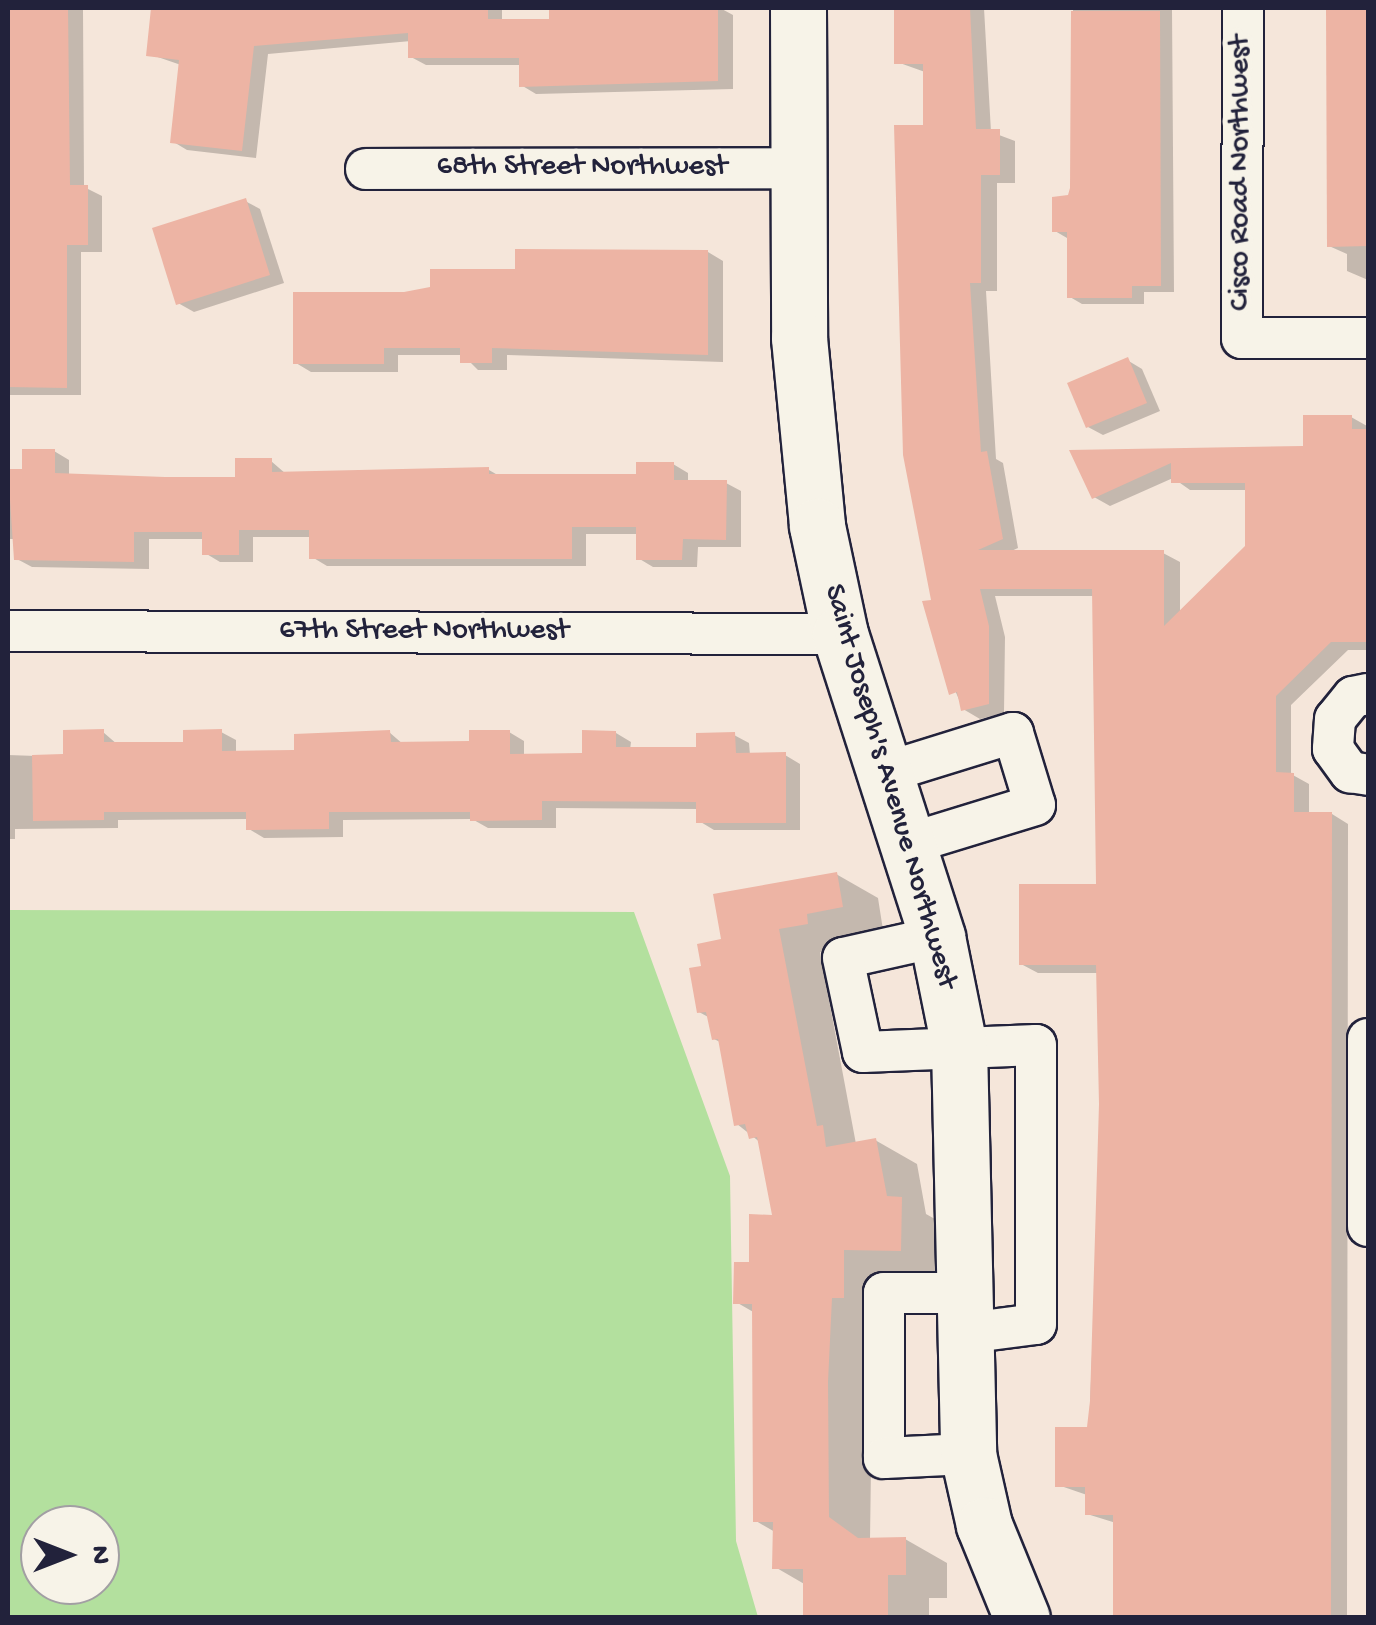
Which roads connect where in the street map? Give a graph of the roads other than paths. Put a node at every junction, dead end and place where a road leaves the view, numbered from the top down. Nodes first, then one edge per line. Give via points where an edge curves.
1 (798, 8) edge
2 (1243, 8) edge
3 (797, 168) junction
4 (366, 169) dead end
5 (1368, 338) edge
6 (8, 631) edge
7 (840, 634) junction
8 (1368, 694) edge
9 (888, 772) junction
10 (1368, 775) edge
11 (912, 843) junction
12 (938, 937) junction
13 (1368, 1039) edge
14 (959, 1046) junction
15 (1368, 1226) edge
16 (967, 1313) junction
17 (968, 1454) junction
18 (1022, 1618) edge

1 - 3 street, Saint Joseph's Avenue Northwest
2 - 5 street, Cisco Road Northwest via 1242,338
3 - 4 street, 68th Street Northwest
3 - 7 street, Saint Joseph's Avenue Northwest via 804,418
6 - 7 street, 67th Street Northwest
7 - 9 street, Saint Joseph's Avenue Northwest
8 - 10 street via 1353,696 1335,719 1333,749 1350,772
9 - 11 street, Saint Joseph's Avenue Northwest
9 - 11 street via 1013,733 1035,804
11 - 12 street, Saint Joseph's Avenue Northwest
12 - 14 street, Saint Joseph's Avenue Northwest
12 - 14 street via 843,958 863,1052
13 - 15 street
14 - 16 street, Saint Joseph's Avenue Northwest
14 - 16 street via 1036,1046 1036,1324
16 - 17 street, Saint Joseph's Avenue Northwest
16 - 17 street via 884,1293 884,1458
17 - 18 street, Saint Joseph's Avenue Northwest via 984,1525

